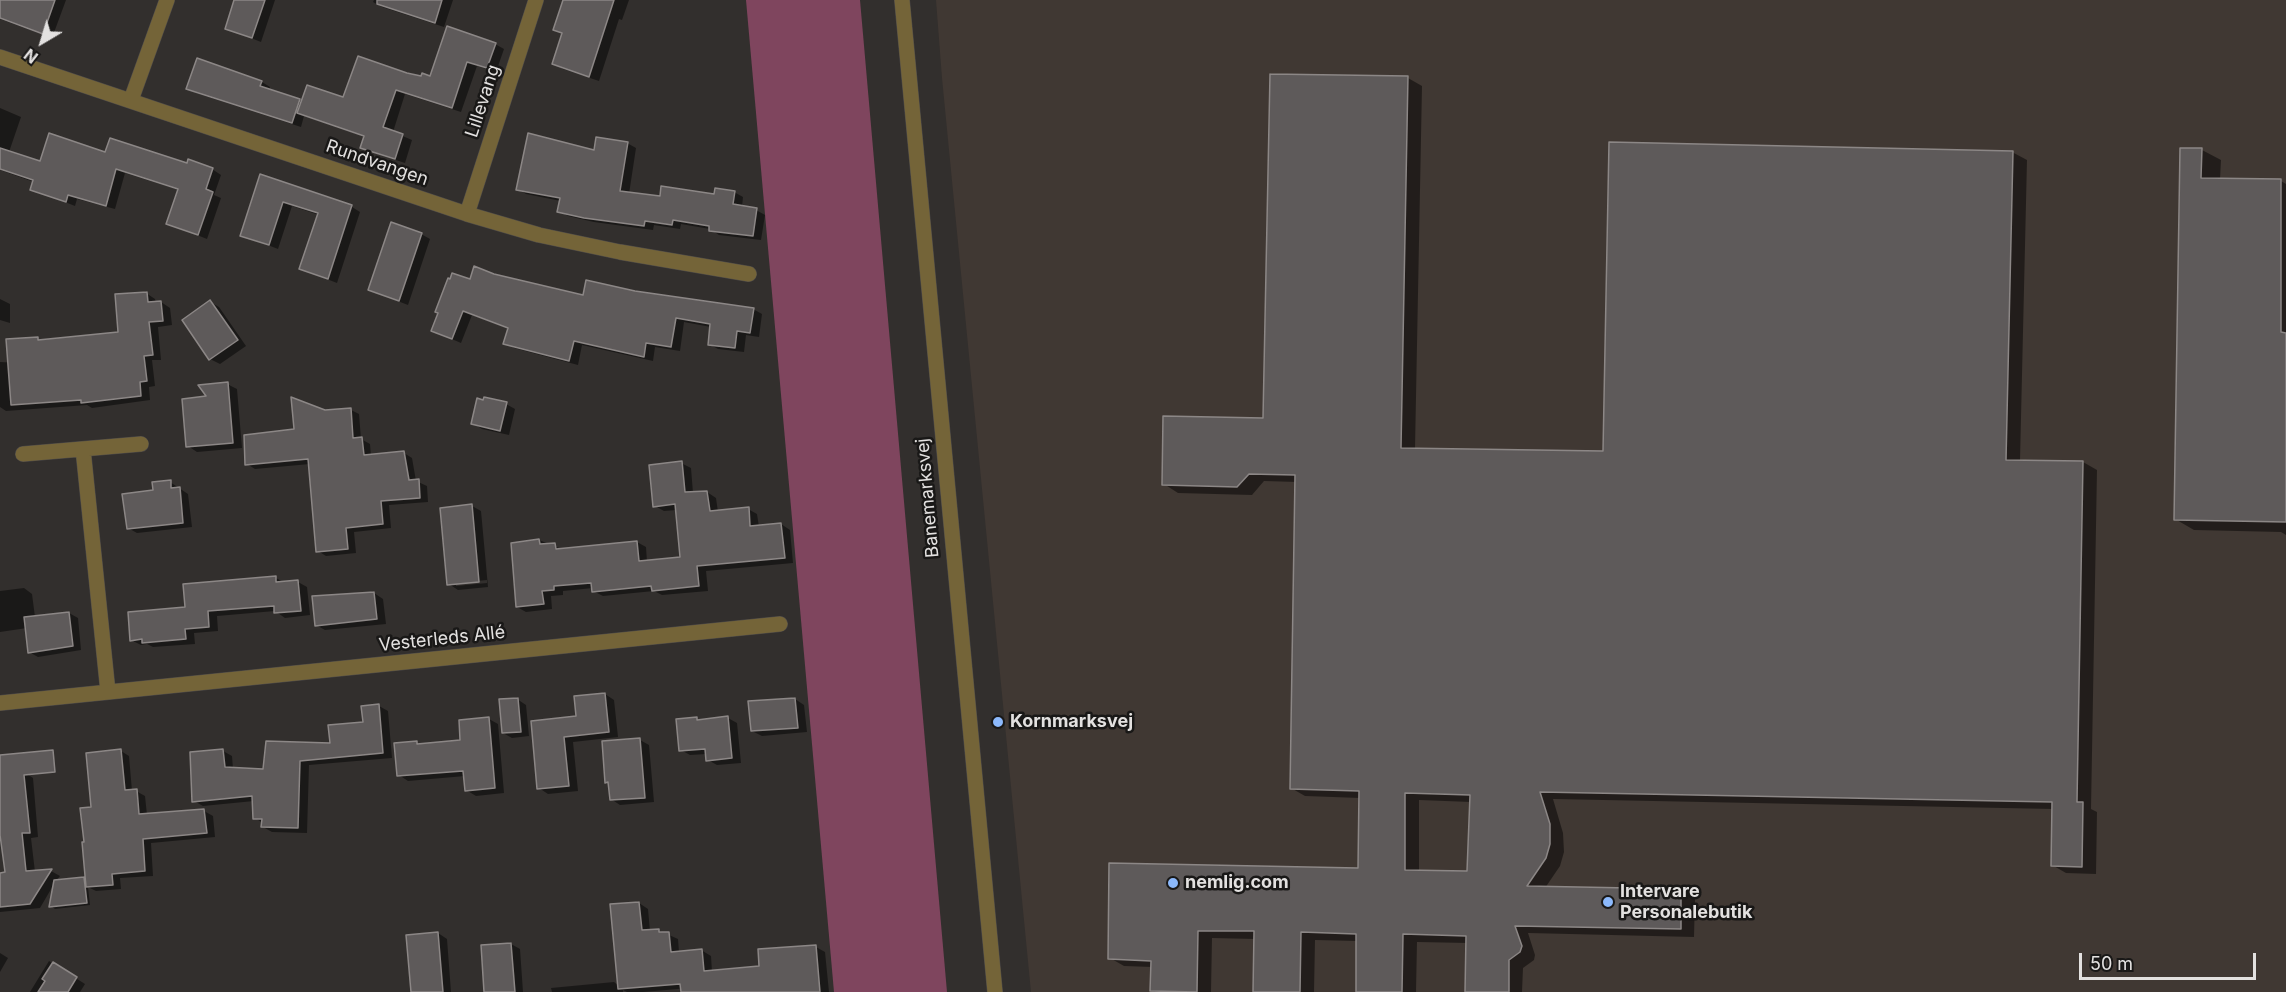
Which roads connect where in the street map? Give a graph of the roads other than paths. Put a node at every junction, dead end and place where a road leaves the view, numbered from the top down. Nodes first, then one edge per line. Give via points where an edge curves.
1 (167, 0) edge
2 (536, 0) edge
3 (902, 0) edge
4 (0, 57) edge
5 (131, 100) junction
6 (467, 214) junction
7 (749, 274) dead end
8 (141, 444) dead end
9 (83, 449) junction
10 (23, 454) dead end
11 (780, 624) dead end
12 (108, 692) junction
13 (0, 703) edge
14 (995, 992) edge

1 - 5 street
2 - 6 street, Lillevang
3 - 14 street, Banemarksvej
4 - 5 street, Rundvangen
5 - 6 street, Rundvangen
6 - 7 street, Rundvangen via 539,235
8 - 9 street
9 - 10 street
9 - 12 street
11 - 12 street, Vesterleds Allé
12 - 13 street, Vesterleds Allé

